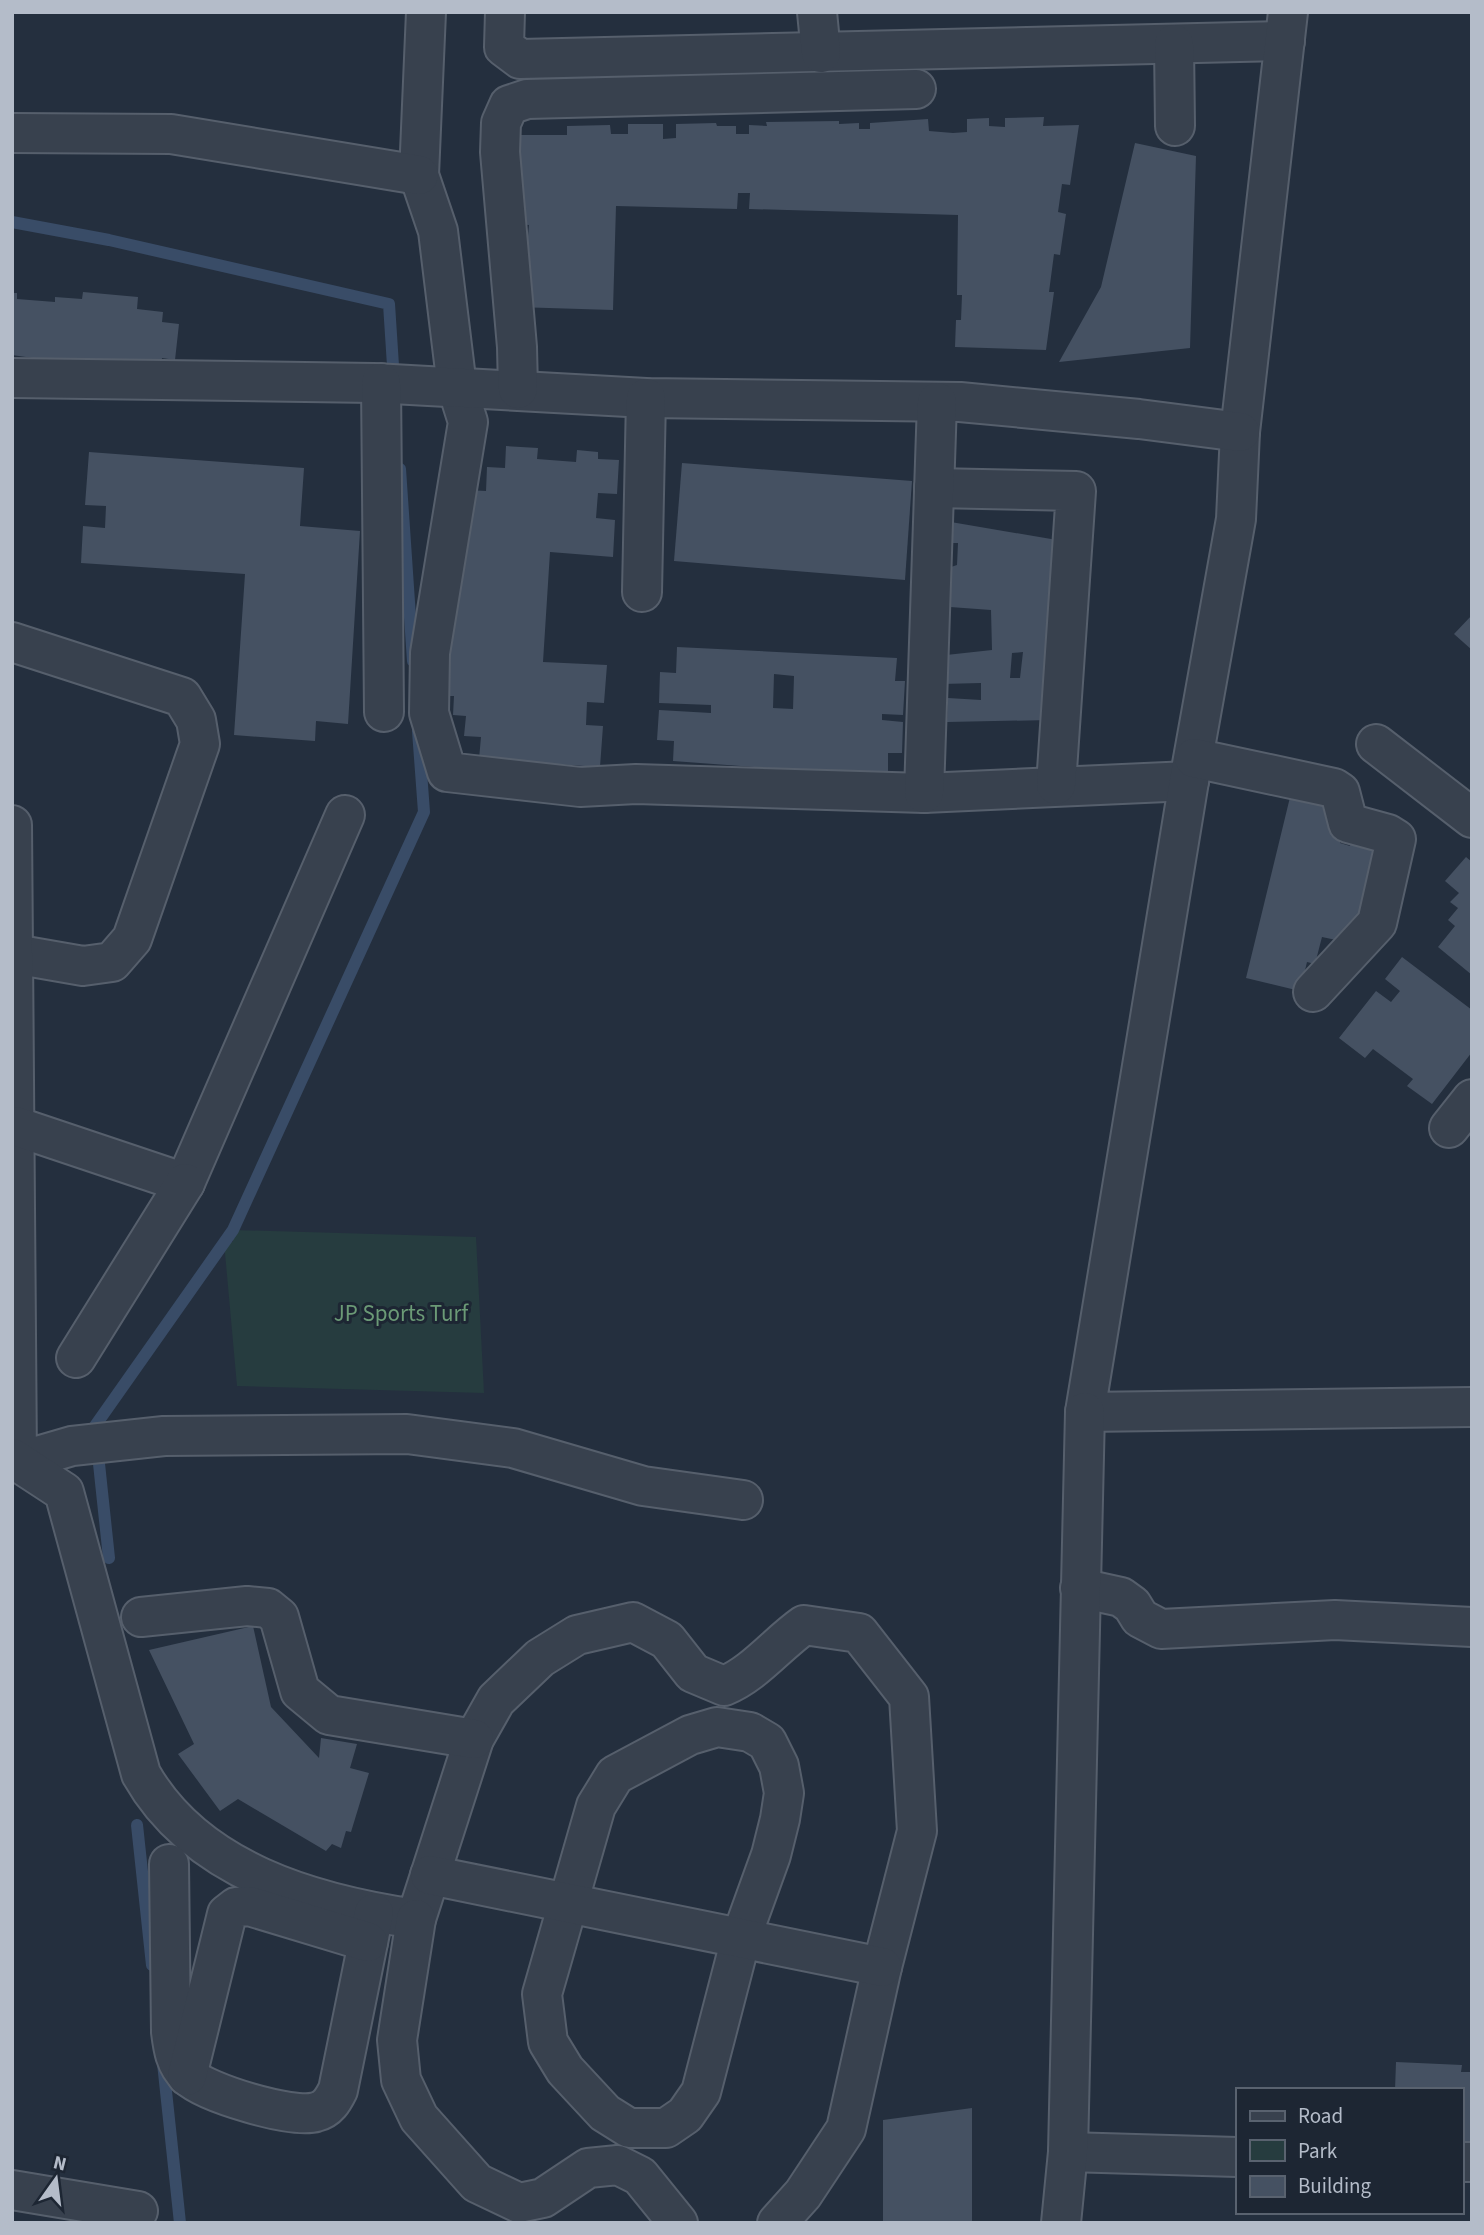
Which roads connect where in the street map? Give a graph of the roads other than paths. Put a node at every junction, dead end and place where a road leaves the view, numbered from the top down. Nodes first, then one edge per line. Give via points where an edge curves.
1 (426, 12) edge
2 (505, 12) edge
3 (817, 12) edge
4 (1287, 27) edge
5 (1174, 44) junction
6 (821, 53) junction
7 (916, 89) dead end
8 (1175, 126) dead end
9 (12, 133) edge
10 (419, 175) junction
11 (12, 378) edge
12 (387, 383) junction
13 (457, 387) junction
14 (518, 389) junction
15 (646, 398) junction
16 (937, 402) junction
17 (1240, 432) junction
18 (934, 488) junction
19 (642, 592) dead end
20 (12, 642) edge
21 (384, 712) dead end
22 (1376, 744) dead end
23 (1191, 769) junction
24 (1056, 785) junction
25 (924, 793) junction
26 (345, 815) dead end
27 (1472, 818) edge
28 (12, 825) edge
29 (14, 954) edge
30 (1312, 992) dead end
31 (1472, 1099) edge
32 (15, 1126) junction
33 (1449, 1128) dead end
34 (185, 1183) junction
35 (14, 1227) edge
36 (76, 1357) dead end
37 (1472, 1407) edge
38 (1085, 1412) junction
39 (15, 1460) edge
40 (743, 1500) dead end
41 (1080, 1588) junction
42 (141, 1617) dead end
43 (1472, 1627) edge
44 (724, 1686) junction
45 (717, 1727) junction
46 (474, 1739) junction
47 (169, 1864) dead end
48 (430, 1875) junction
49 (567, 1905) junction
50 (416, 1919) junction
51 (371, 1927) junction
52 (741, 1938) junction
53 (882, 1967) junction
54 (187, 2076) junction
55 (629, 2127) junction
56 (1068, 2152) junction
57 (1236, 2157) edge
58 (618, 2165) junction
59 (12, 2190) edge
60 (138, 2211) dead end
61 (678, 2223) edge
62 (777, 2223) edge
63 (1061, 2223) edge

1 - 10 street
2 - 6 street via 504,47 520,59
3 - 6 street
4 - 5 street
4 - 17 street
5 - 6 street
5 - 8 street
7 - 14 street via 527,99 509,105 500,152
9 - 10 street via 171,134
10 - 13 street via 438,231
11 - 12 street
12 - 13 street
12 - 21 street
13 - 14 street
13 - 25 street via 468,422 430,653 429,713 447,772 580,787 636,784
14 - 15 street
15 - 16 street
15 - 19 street
16 - 17 street via 1125,417
16 - 18 street
17 - 23 street via 1236,519
18 - 24 street via 1076,491
18 - 25 street
20 - 29 street via 182,697 196,720 200,744 132,939 112,962 83,966
22 - 27 street
23 - 24 street
23 - 30 street via 1334,788 1340,792 1348,823 1396,839 1377,923
23 - 38 street
24 - 25 street
26 - 34 street
28 - 29 street
29 - 32 street
31 - 33 street
32 - 34 street
32 - 35 street
34 - 36 street
35 - 39 street
37 - 38 street
38 - 41 street
39 - 40 street via 129,1439 407,1434 513,1448 643,1486
39 - 51 street via 65,1492 141,1774 153,1794 225,1860
41 - 43 street via 1121,1597 1140,1618 1160,1629 1335,1620
41 - 56 street
42 - 46 street via 268,1608 279,1617 300,1691 329,1716
44 - 45 street
44 - 46 street via 693,1673 667,1640 633,1622 578,1635 540,1658 496,1700
44 - 53 street via 742,1679 778,1643 804,1625 859,1633 909,1697 916,1831
45 - 49 street via 690,1735 615,1775 596,1805
45 - 52 street via 750,1731 767,1742 779,1766 784,1793 771,1855
46 - 48 street
47 - 54 street via 171,2032 174,2055
48 - 49 street
48 - 50 street
49 - 52 street
49 - 55 street via 542,1994 548,2042 565,2070 605,2113
50 - 51 street
50 - 58 street via 397,2040 401,2080 418,2118 477,2183 519,2203 543,2199 587,2168
51 - 54 street via 248,1906 227,1914
51 - 54 street via 332,2103 318,2112 297,2114 203,2088
52 - 53 street
52 - 55 street via 701,2092 685,2115 666,2127
53 - 62 street via 846,2129 803,2194
55 - 58 street
56 - 57 street
56 - 63 street
58 - 61 street via 640,2176
59 - 60 street

